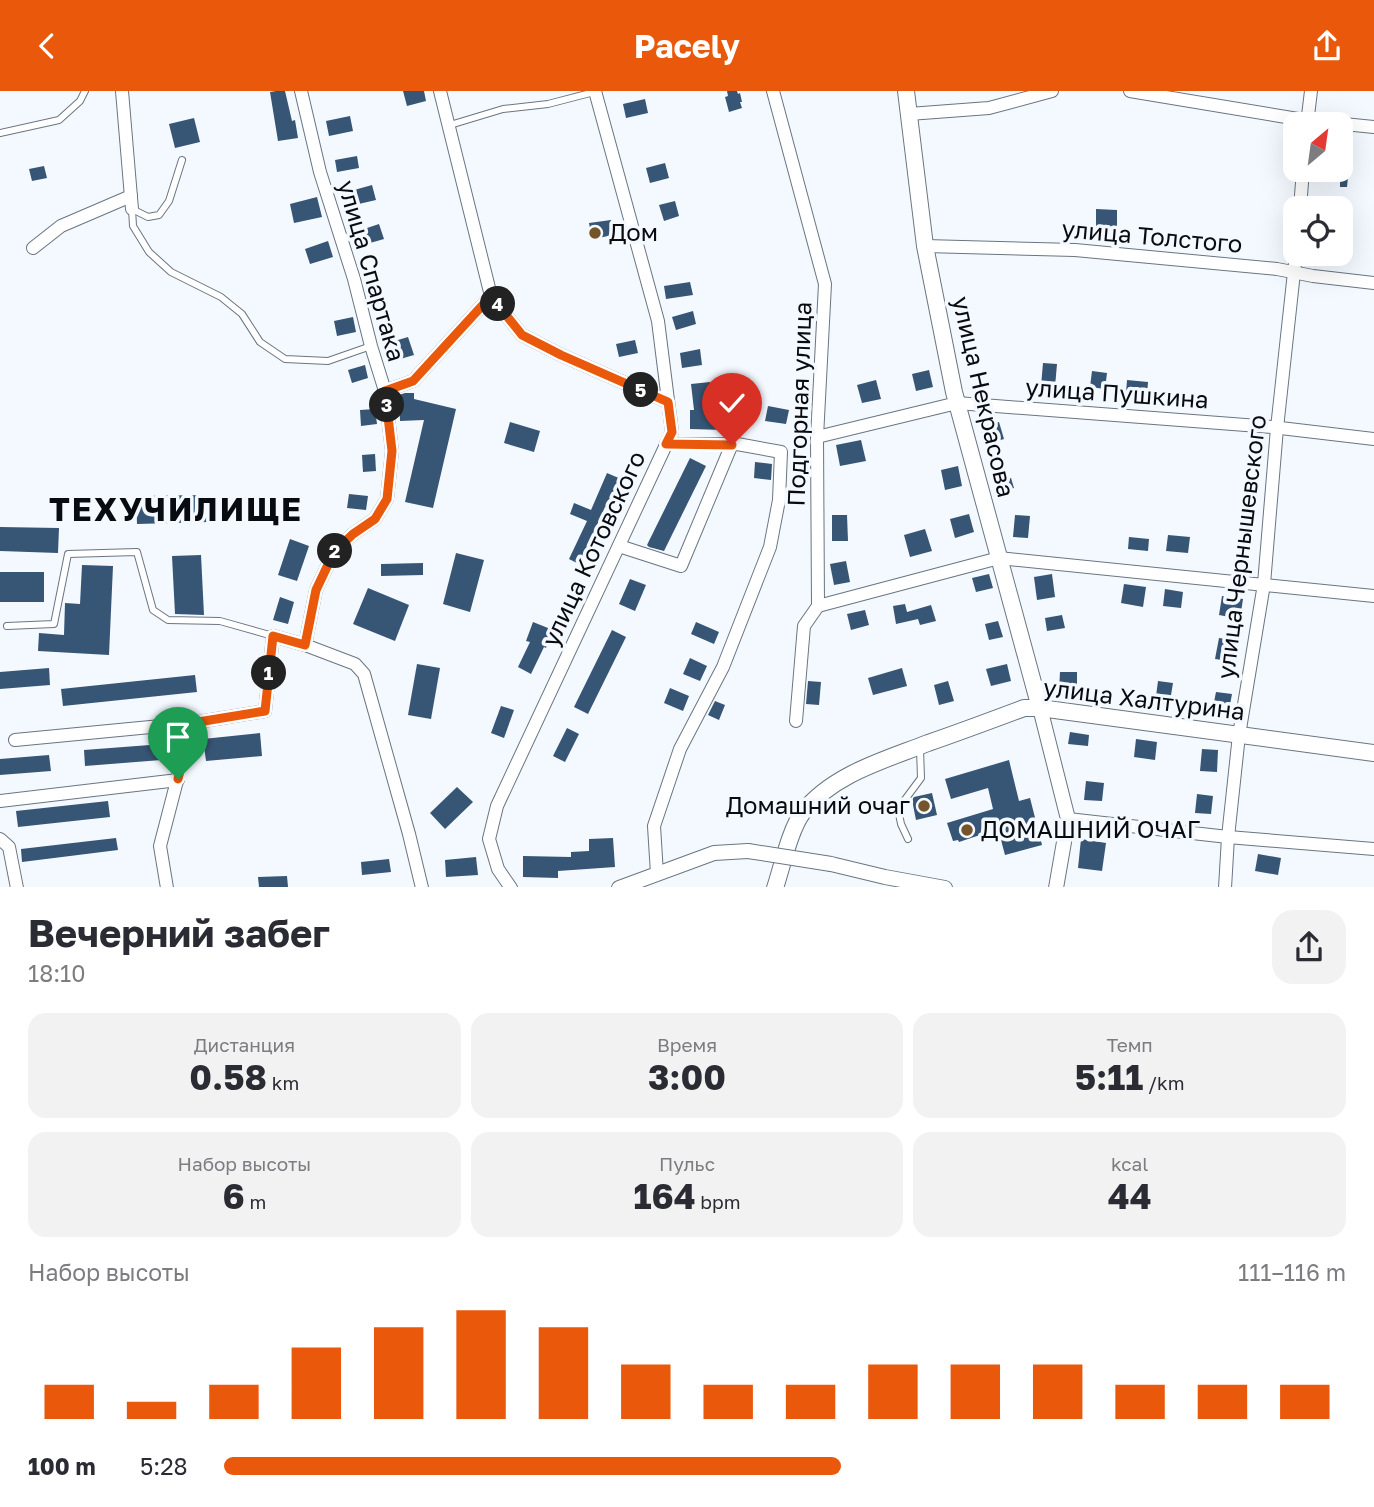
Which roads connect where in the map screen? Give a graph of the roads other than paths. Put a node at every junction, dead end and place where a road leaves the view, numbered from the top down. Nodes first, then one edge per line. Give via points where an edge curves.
1 (85, 91) edge
2 (122, 91) edge
3 (302, 91) edge
4 (440, 91) edge
5 (596, 91) edge
6 (773, 91) edge
7 (906, 91) edge
8 (1052, 91) edge
9 (1130, 91) edge
10 (1311, 91) edge
11 (1308, 112) edge
12 (909, 114) junction
13 (1283, 118) edge
14 (450, 125) junction
15 (1353, 125) edge
16 (1374, 127) edge
17 (0, 132) edge
18 (182, 160) dead end
19 (132, 202) junction
20 (925, 246) junction
21 (33, 248) dead end
22 (1295, 266) edge
23 (1295, 272) junction
24 (1374, 283) edge
25 (491, 296) junction
26 (371, 346) junction
27 (385, 391) junction
28 (668, 402) junction
29 (957, 403) junction
30 (1277, 428) junction
31 (817, 437) junction
32 (1374, 439) edge
33 (666, 444) junction
34 (732, 445) junction
35 (619, 546) junction
36 (999, 558) junction
37 (1264, 584) junction
38 (1374, 596) edge
39 (818, 607) junction
40 (7, 627) dead end
41 (273, 636) junction
42 (305, 645) junction
43 (1040, 708) junction
44 (796, 721) dead end
45 (192, 723) junction
46 (1239, 734) junction
47 (15, 740) dead end
48 (920, 747) junction
49 (1374, 754) edge
50 (178, 779) junction
51 (0, 801) edge
52 (1068, 819) junction
53 (1228, 837) junction
54 (0, 839) edge
55 (908, 839) dead end
56 (1374, 849) edge
57 (657, 874) junction
58 (17, 887) edge
59 (167, 887) edge
60 (422, 887) edge
61 (511, 887) edge
62 (619, 887) edge
63 (775, 887) edge
64 (945, 887) edge
65 (1056, 887) edge
66 (1225, 887) edge

1 - 17 lane via 59,120
2 - 19 street
3 - 26 street, улица Спартака via 320,172
4 - 14 street
5 - 14 lane via 548,104 503,109
5 - 28 street, улица Котовского via 658,321
6 - 31 street, Подгорная улица via 825,284
7 - 12 main road, улица Некрасова
8 - 12 street via 989,108
9 - 13 street
10 - 11 street
12 - 20 main road, улица Некрасова
14 - 25 street
15 - 16 street
18 - 19 lane via 169,201 159,215 148,217
19 - 21 street via 61,226
19 - 26 lane via 133,226 149,252 171,272 221,296 242,314 260,342 285,359 328,361
20 - 23 street, улица Толстого via 1075,250
20 - 29 main road, улица Некрасова
22 - 23 street, улица Чернышевского
23 - 24 street, улица Толстого
23 - 30 street, улица Чернышевского
25 - 27 street via 413,381
25 - 28 street via 522,335
26 - 27 street, улица Спартака
27 - 42 street, улица Спартака via 392,451 387,499 375,519 334,552 316,590
28 - 33 street, улица Котовского via 672,432
29 - 30 street, улица Пушкина
29 - 31 street, улица Пушкина
29 - 36 main road, улица Некрасова
30 - 32 street, улица Пушкина
30 - 37 street, улица Чернышевского
31 - 39 street, Подгорная улица
33 - 34 street
33 - 35 street, улица Котовского
34 - 35 street via 681,566
34 - 57 street via 781,452 771,547 723,667 675,762 654,826
35 - 61 street, улица Котовского via 497,806 489,839 498,869
36 - 37 street
36 - 39 street
36 - 43 main road, улица Некрасова
37 - 38 street
37 - 46 street, улица Чернышевского
39 - 44 street, Подгорная улица via 804,626
40 - 41 lane via 54,624 68,554 137,552 153,610 168,620 220,621
41 - 42 street
41 - 45 street via 265,711
42 - 60 street via 355,664 364,674
43 - 46 main road, улица Халтурина
43 - 48 main road, улица Халтурина via 1024,708
43 - 52 street
45 - 47 street
45 - 50 street
46 - 49 main road, улица Халтурина
46 - 53 street, улица Чернышевского
48 - 55 lane via 921,778 898,809
48 - 63 main road, улица Халтурина via 881,760 822,793 802,814
50 - 51 street
50 - 59 street via 160,846
52 - 53 street
52 - 65 street
53 - 56 street
53 - 66 street, улица Чернышевского
54 - 58 street via 9,847
57 - 62 street
57 - 64 street, bridge via 714,853 748,851

